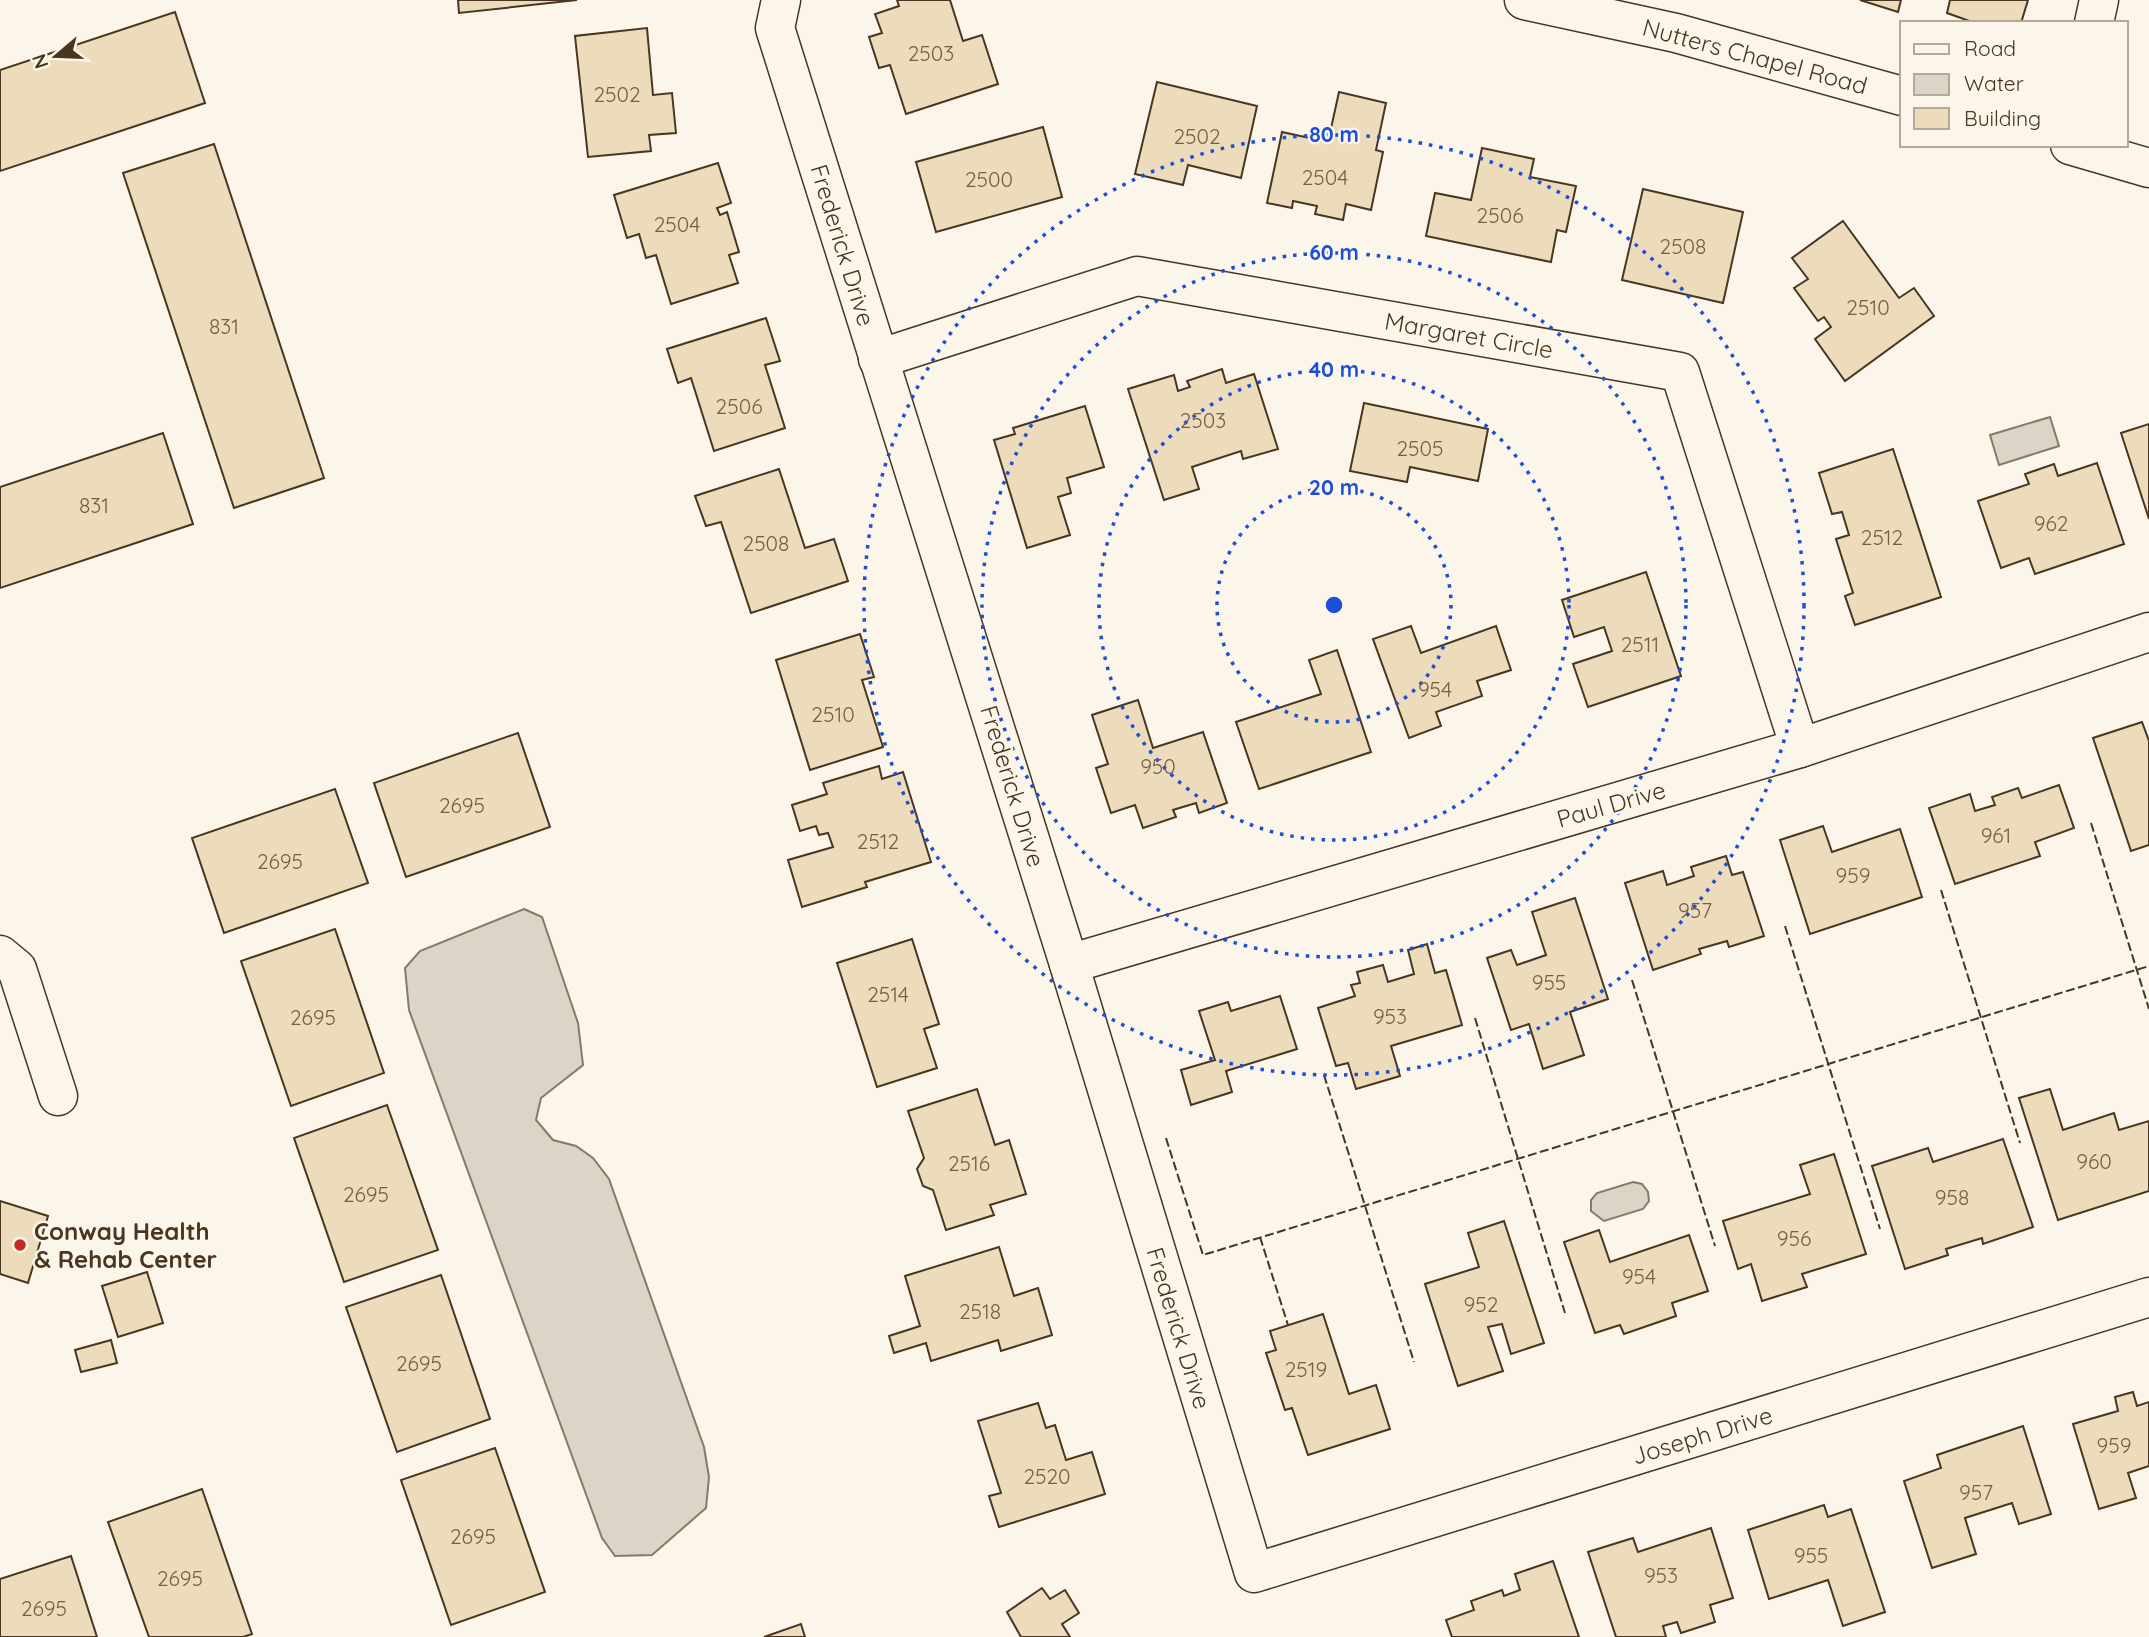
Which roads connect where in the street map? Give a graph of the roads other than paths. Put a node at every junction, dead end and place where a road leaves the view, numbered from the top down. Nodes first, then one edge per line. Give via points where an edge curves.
1 (781, 0) edge
2 (1524, 0) edge
3 (2099, 0) edge
4 (2094, 21) edge
5 (1900, 95) edge
6 (2077, 147) edge
7 (2149, 168) edge
8 (878, 359) junction
9 (2149, 632) edge
10 (1800, 748) junction
11 (0, 955) edge
12 (1069, 964) junction
13 (58, 1096) dead end
14 (2149, 1297) edge
15 (1254, 1573) joint

1 - 8 street, Frederick Drive via 775,28
2 - 5 street, Nutters Chapel Road via 1676,33
3 - 4 street
6 - 7 street
8 - 10 street, Margaret Circle via 1137,276 1679,372
8 - 12 street, Frederick Drive
9 - 10 street, Paul Drive
10 - 12 street, Paul Drive
11 - 13 street via 17,969
12 - 15 street, Frederick Drive
14 - 15 street, Joseph Drive

